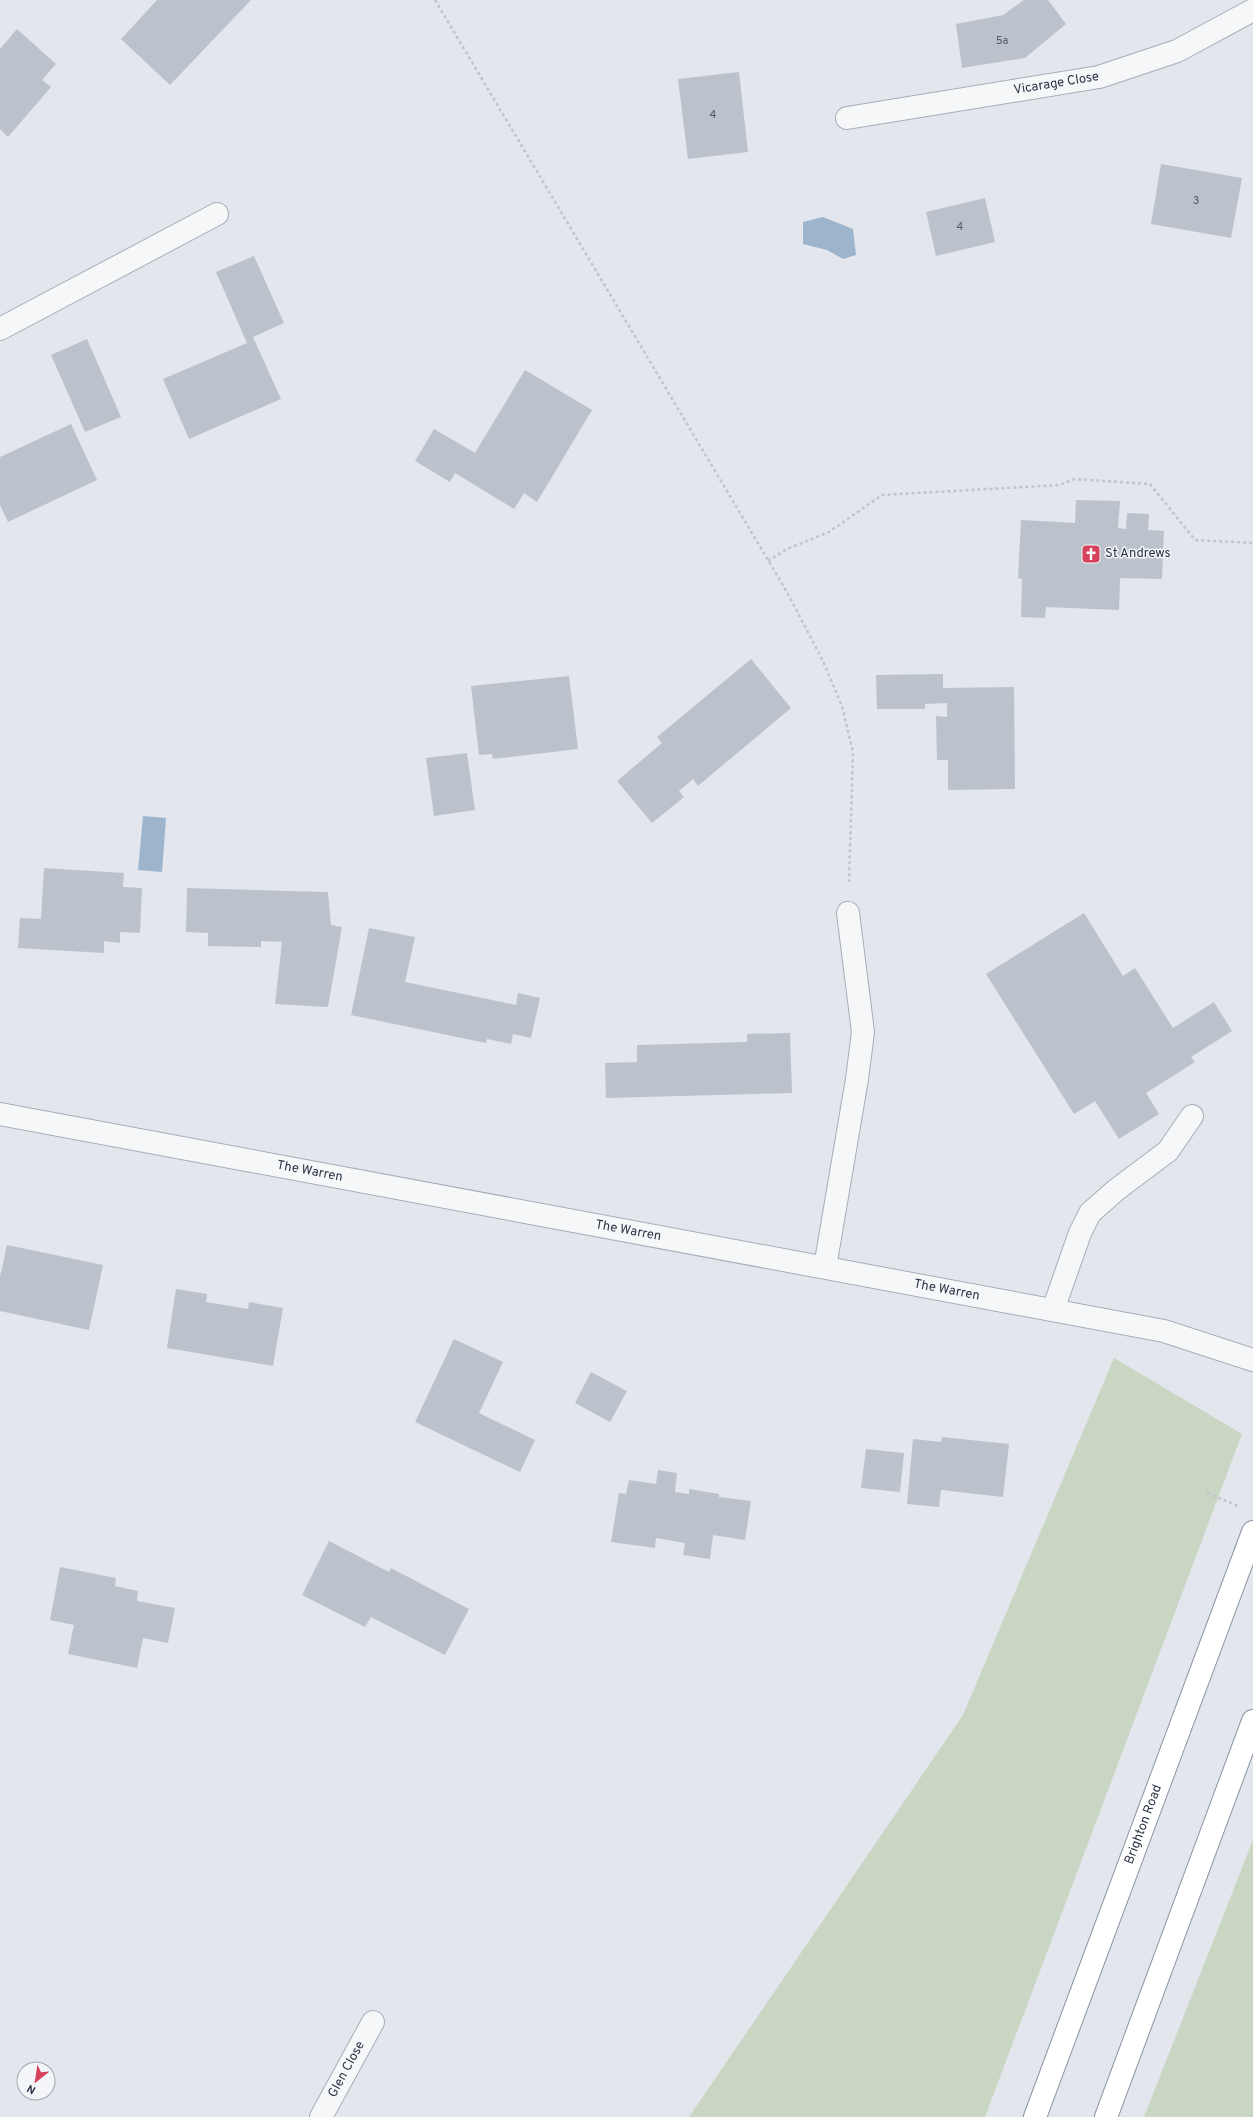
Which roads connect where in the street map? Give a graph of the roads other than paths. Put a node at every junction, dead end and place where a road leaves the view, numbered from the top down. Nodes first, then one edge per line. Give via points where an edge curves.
1 (1253, 10) edge
2 (847, 118) dead end
3 (217, 214) dead end
4 (0, 329) edge
5 (848, 913) road end
6 (0, 1114) edge
7 (1192, 1116) dead end
8 (825, 1266) junction
9 (1053, 1310) junction
10 (1253, 1360) edge
11 (1253, 1532) edge
12 (1253, 1721) edge
13 (373, 2022) dead end
14 (321, 2117) edge
15 (1035, 2117) edge
16 (1106, 2117) edge

1 - 2 street, Vicarage Close via 1177,51 1099,77
3 - 4 street
5 - 8 street via 863,1032
6 - 8 street, The Warren
7 - 9 street via 1168,1151 1090,1213 1080,1233
8 - 9 street, The Warren
9 - 10 street, The Warren via 1164,1331
11 - 15 highway, Brighton Road
12 - 16 highway
13 - 14 street, Glen Close

